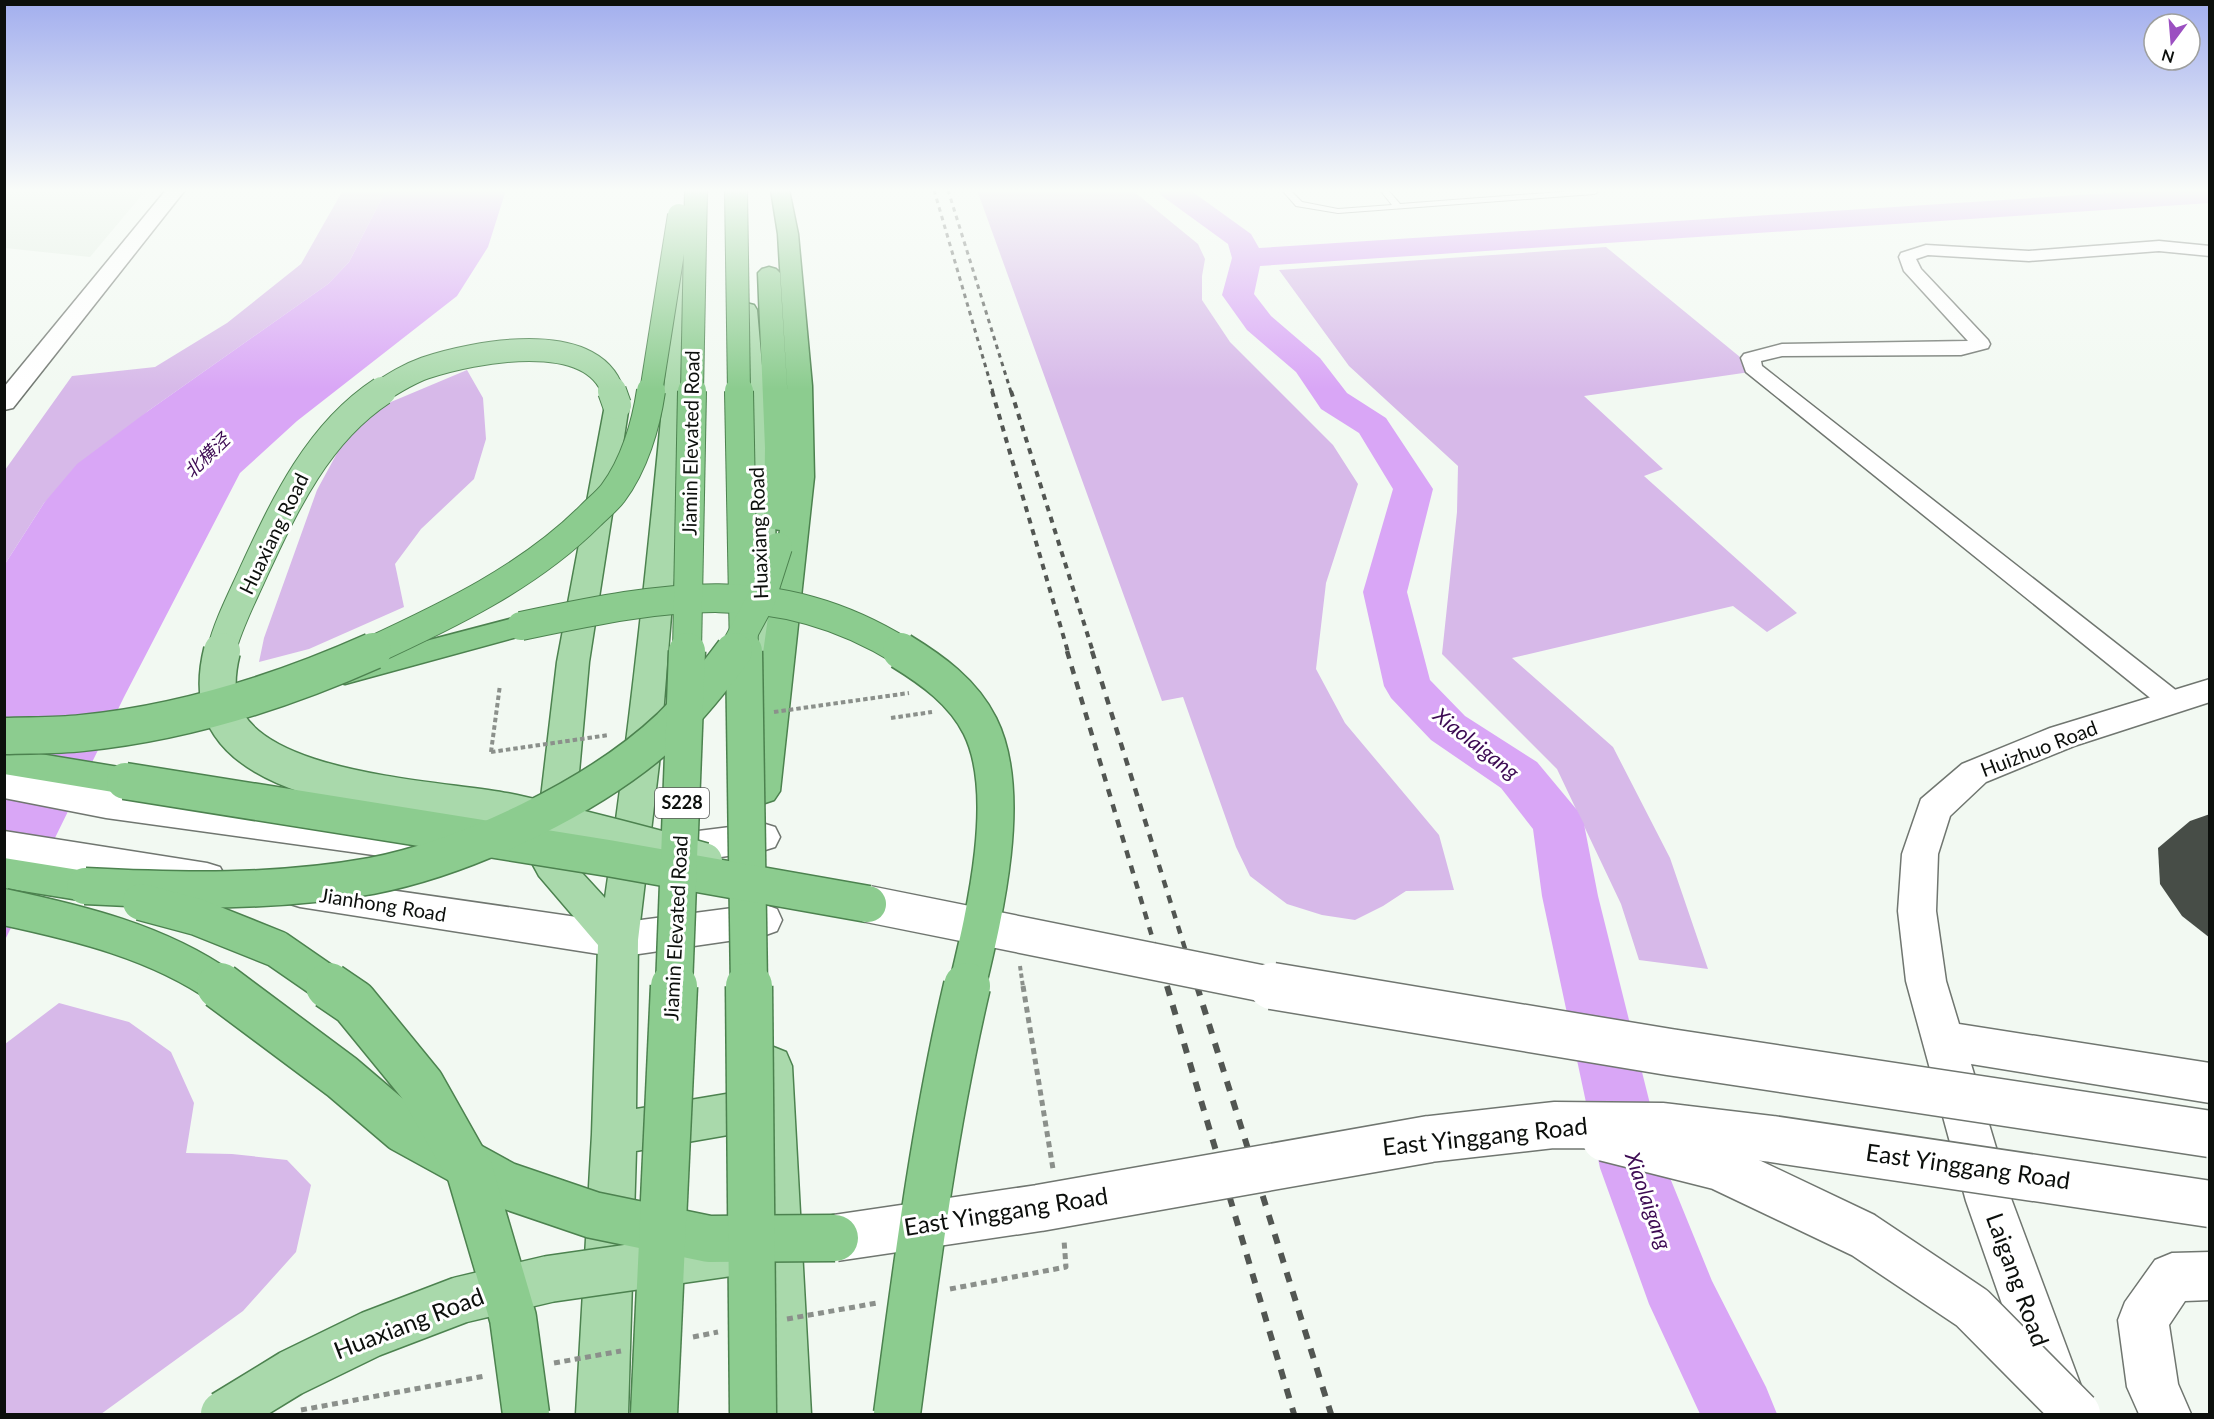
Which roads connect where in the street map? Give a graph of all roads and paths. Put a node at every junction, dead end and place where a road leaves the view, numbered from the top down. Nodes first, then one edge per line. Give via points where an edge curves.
1 (122, 256) edge
2 (672, 256) edge
3 (685, 256) edge
4 (689, 256) edge
5 (738, 256) edge
6 (742, 256) edge
7 (768, 256) edge
8 (790, 256) edge
9 (1909, 256) edge
10 (9, 394) edge
11 (500, 685) dead end
12 (2210, 690) edge
13 (260, 695) junction
14 (2173, 702) junction
15 (4, 736) edge
16 (491, 752) dead end
17 (4, 761) edge
18 (4, 785) edge
19 (762, 791) junction
20 (762, 837) junction
21 (4, 845) edge
22 (630, 855) junction
23 (552, 865) junction
24 (4, 873) edge
25 (86, 873) junction
26 (868, 904) junction
27 (4, 908) edge
28 (763, 920) junction
29 (618, 940) junction
30 (1944, 1041) junction
31 (2210, 1083) edge
32 (773, 1107) junction
33 (1554, 1125) junction
34 (614, 1134) junction
35 (2210, 1134) edge
36 (2210, 1204) edge
37 (1063, 1235) dead end
38 (835, 1238) junction
39 (2210, 1276) edge
40 (938, 1291) dead end
41 (879, 1302) dead end
42 (775, 1322) dead end
43 (728, 1330) dead end
44 (681, 1339) dead end
45 (623, 1350) dead end
46 (542, 1365) dead end
47 (495, 1374) dead end
48 (297, 1411) dead end
49 (224, 1414) edge
50 (526, 1414) edge
51 (602, 1414) edge
52 (654, 1414) edge
53 (753, 1414) edge
54 (784, 1414) edge
55 (897, 1414) edge
56 (2066, 1414) edge
57 (2077, 1414) edge
58 (2165, 1414) edge

1 - 10 main road
2 - 13 highway, bridge via 650,400 636,450 613,493 568,538 473,601 365,654
3 - 22 main road via 671,456
4 - 52 highway, Jiamin Elevated Road / S228, bridge via 685,739
5 - 53 highway, bridge
6 - 19 main road, Huaxiang Road via 761,510
7 - 25 highway, bridge via 778,447 778,548 771,580 731,659 669,729 584,792 531,820 445,855 372,876 222,891
8 - 19 highway via 800,386 801,477
9 - 14 street via 1913,271 1981,344 1961,349 1782,350 1751,358 1753,368
11 - 16 path
12 - 14 main road, Huizhuo Road
13 - 15 highway, bridge via 180,717 93,731
13 - 55 highway, bridge via 520,626 603,608 703,597 749,597 830,615 873,633 946,681 973,713 989,749 995,796 993,850 981,928 950,1062 919,1247
14 - 30 main road, Huizhuo Road via 2062,737 1974,773 1934,809 1920,854 1917,911 1926,981
17 - 26 highway, bridge
18 - 23 main road via 106,804
19 - 20 main road, Huaxiang Road
20 - 22 main road
20 - 28 main road, Huaxiang Road
21 - 25 main road, Jianhong Road
22 - 23 main road
22 - 29 main road
23 - 26 main road, Huaxiang Road, bridge via 573,662 617,392 597,366 567,354 521,349 460,357 405,376 366,401 325,442 292,489 227,629 217,688 225,718 244,741 271,761 312,777 519,814 616,837
23 - 29 main road
24 - 25 highway
25 - 29 main road, Jianhong Road
25 - 50 highway, bridge via 277,949 354,1003 421,1085 470,1172 513,1318
26 - 35 main road, bridge via 1448,1017
27 - 38 highway, bridge via 77,923 148,947 212,980 334,1070 404,1129 505,1185 593,1215 709,1239
28 - 29 main road, Jianhong Road
28 - 32 main road, Huaxiang Road
29 - 34 main road
30 - 31 main road
30 - 56 main road, Laigang Road via 1989,1201
32 - 34 main road
32 - 54 main road, Huaxiang Road
33 - 36 main road, East Yinggang Road, bridge via 1663,1126 1772,1139
33 - 38 main road, East Yinggang Road, bridge via 1430,1139 1039,1208
33 - 57 main road, bridge via 1719,1167 1863,1235 1972,1308
34 - 51 main road
37 - 40 path, bridge via 1066,1267
38 - 49 main road, Huaxiang Road, bridge via 549,1279 460,1300 371,1334 291,1373
39 - 58 main road via 2172,1278 2143,1320 2153,1387
41 - 42 path, bridge
43 - 44 path, bridge
45 - 46 path, bridge
47 - 48 path, bridge

